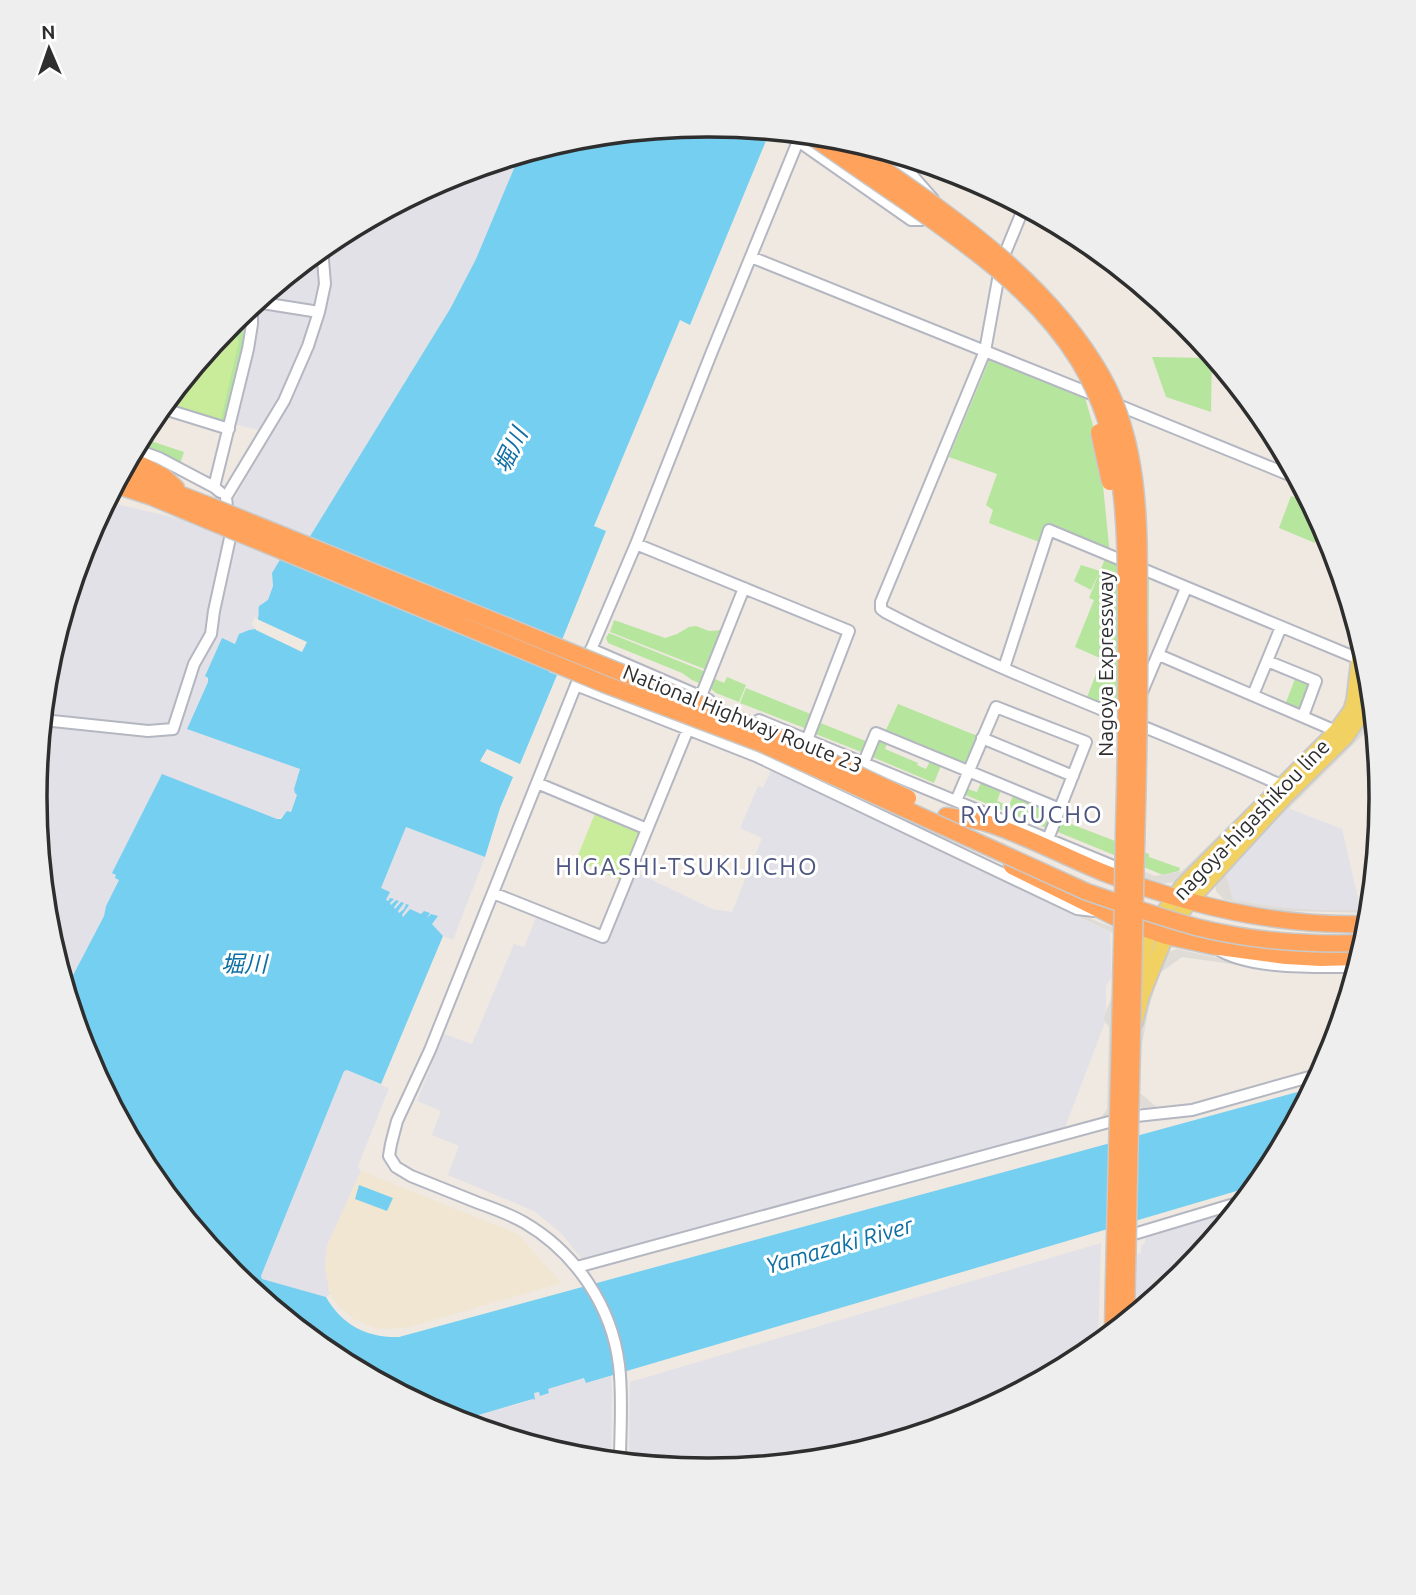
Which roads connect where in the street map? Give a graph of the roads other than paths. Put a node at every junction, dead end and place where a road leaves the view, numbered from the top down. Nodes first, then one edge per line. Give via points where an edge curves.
1 (800, 143) edge
2 (815, 145) edge
3 (818, 146) edge
4 (842, 150) edge
5 (862, 155) edge
6 (897, 165) edge
7 (931, 211) junction
8 (1021, 216) edge
9 (751, 257) junction
10 (323, 261) edge
11 (1001, 266) junction
12 (269, 304) edge
13 (1048, 311) junction
14 (319, 312) junction
15 (252, 320) edge
16 (985, 351) junction
17 (172, 411) edge
18 (229, 429) junction
19 (145, 453) edge
20 (138, 463) edge
21 (1283, 472) edge
22 (131, 476) edge
23 (125, 487) edge
24 (214, 487) junction
25 (120, 495) edge
26 (181, 502) junction
27 (215, 508) junction
28 (636, 544) junction
29 (744, 588) junction
30 (1186, 588) junction
31 (1281, 628) junction
32 (591, 649) junction
33 (1158, 655) junction
34 (1353, 658) edge
35 (1267, 661) junction
36 (1004, 668) junction
37 (576, 685) junction
38 (1127, 688) junction
39 (698, 695) junction
40 (1253, 695) junction
41 (1362, 713) edge
42 (1303, 716) junction
43 (1130, 720) junction
44 (52, 721) edge
45 (686, 728) junction
46 (1336, 731) junction
47 (982, 738) junction
48 (807, 740) junction
49 (864, 762) junction
50 (968, 772) junction
51 (1073, 776) junction
52 (537, 783) junction
53 (1281, 785) junction
54 (1138, 789) junction
55 (956, 800) junction
56 (1060, 809) junction
57 (950, 823) junction
58 (647, 829) junction
59 (1048, 839) junction
60 (1128, 881) junction
61 (492, 893) junction
62 (1182, 899) junction
63 (1230, 911) junction
64 (1103, 912) junction
65 (1358, 916) edge
66 (1356, 924) edge
67 (1354, 933) edge
68 (1158, 934) junction
69 (1352, 943) edge
70 (1212, 946) junction
71 (1349, 957) edge
72 (1346, 967) edge
73 (1306, 1078) edge
74 (1124, 1121) junction
75 (1229, 1204) edge
76 (1122, 1233) junction
77 (577, 1267) junction
78 (1126, 1309) edge
79 (1122, 1312) edge
80 (1115, 1318) edge
81 (1114, 1319) edge
82 (620, 1453) edge

1 - 9 street
2 - 7 street via 911,220 921,220
3 - 38 highway, Nagoya Expressway, bridge via 987,261 1024,293 1079,361 1106,418 1122,490
4 - 7 street
5 - 54 highway, Nagoya Expressway, bridge via 1025,279 1065,322 1108,388 1131,460 1138,521
6 - 7 street via 930,194 934,201
7 - 11 street
8 - 11 street
9 - 16 street
9 - 28 street
10 - 14 street via 325,284
11 - 13 highway
11 - 16 street
12 - 14 street
13 - 38 highway, bridge via 1083,383 1107,464 1115,536 1120,673
13 - 54 highway, bridge via 1107,376 1125,404 1143,473 1149,650 1146,774
14 - 27 street via 284,401
15 - 18 street
16 - 21 street
16 - 36 street via 881,609
17 - 18 street
18 - 24 street
19 - 24 street
20 - 26 highway via 163,476
22 - 26 highway, National Highway Route 23
23 - 26 highway, National Highway Route 23
24 - 27 street
25 - 26 highway
26 - 27 highway, National Highway Route 23
27 - 44 street via 230,538 211,634 194,664 173,729 148,731
27 - 57 highway, National Highway Route 23, bridge via 604,684
28 - 29 street
28 - 32 street
29 - 39 street
29 - 48 street via 849,631
30 - 31 street
30 - 33 street
30 - 36 street via 1049,530
31 - 34 street
31 - 35 street
32 - 37 street
32 - 39 street
33 - 40 street
33 - 43 street
35 - 40 street
35 - 42 street via 1316,681
36 - 43 street
37 - 45 street
37 - 52 street
38 - 81 highway, Nagoya Expressway, bridge
39 - 45 street
39 - 48 street
40 - 42 street
41 - 46 main road, nagoya-higashikou line
41 - 62 main road, nagoya-higashikou line via 1346,737
42 - 46 street
43 - 53 street
45 - 58 street
45 - 64 street via 756,756 1077,909
46 - 53 main road, nagoya-higashikou line
47 - 50 street
47 - 51 street
47 - 51 street via 996,706 1086,742
48 - 49 street
49 - 50 street via 876,733
49 - 55 street
50 - 55 street
50 - 56 street
51 - 56 street
52 - 58 street
52 - 61 street
53 - 62 main road, nagoya-higashikou line via 1188,880
54 - 78 highway, Nagoya Expressway, bridge
55 - 59 street
56 - 59 street
57 - 60 highway via 987,823
57 - 64 highway via 970,845
57 - 67 highway, National Highway Route 23, bridge via 1089,881 1196,916 1271,930
57 - 69 highway, National Highway Route 23, bridge via 1087,891 1140,911 1271,940
58 - 61 street via 603,937
59 - 60 street via 1111,865
60 - 62 highway
61 - 77 street via 397,1121 389,1156 411,1176 523,1222 549,1239
62 - 63 highway
62 - 68 main road, nagoya-higashikou line
63 - 65 street
63 - 66 highway via 1289,922
64 - 68 highway
68 - 70 highway
68 - 74 main road, nagoya-higashikou line via 1129,1047
70 - 71 highway via 1286,956
70 - 72 street via 1227,956 1251,961
73 - 74 street via 1192,1110
74 - 76 main road, nagoya-higashikou line, bridge
74 - 77 street
75 - 76 street
76 - 79 main road, nagoya-higashikou line
76 - 80 main road, nagoya-higashikou line
77 - 82 street via 599,1301 616,1347 621,1380

